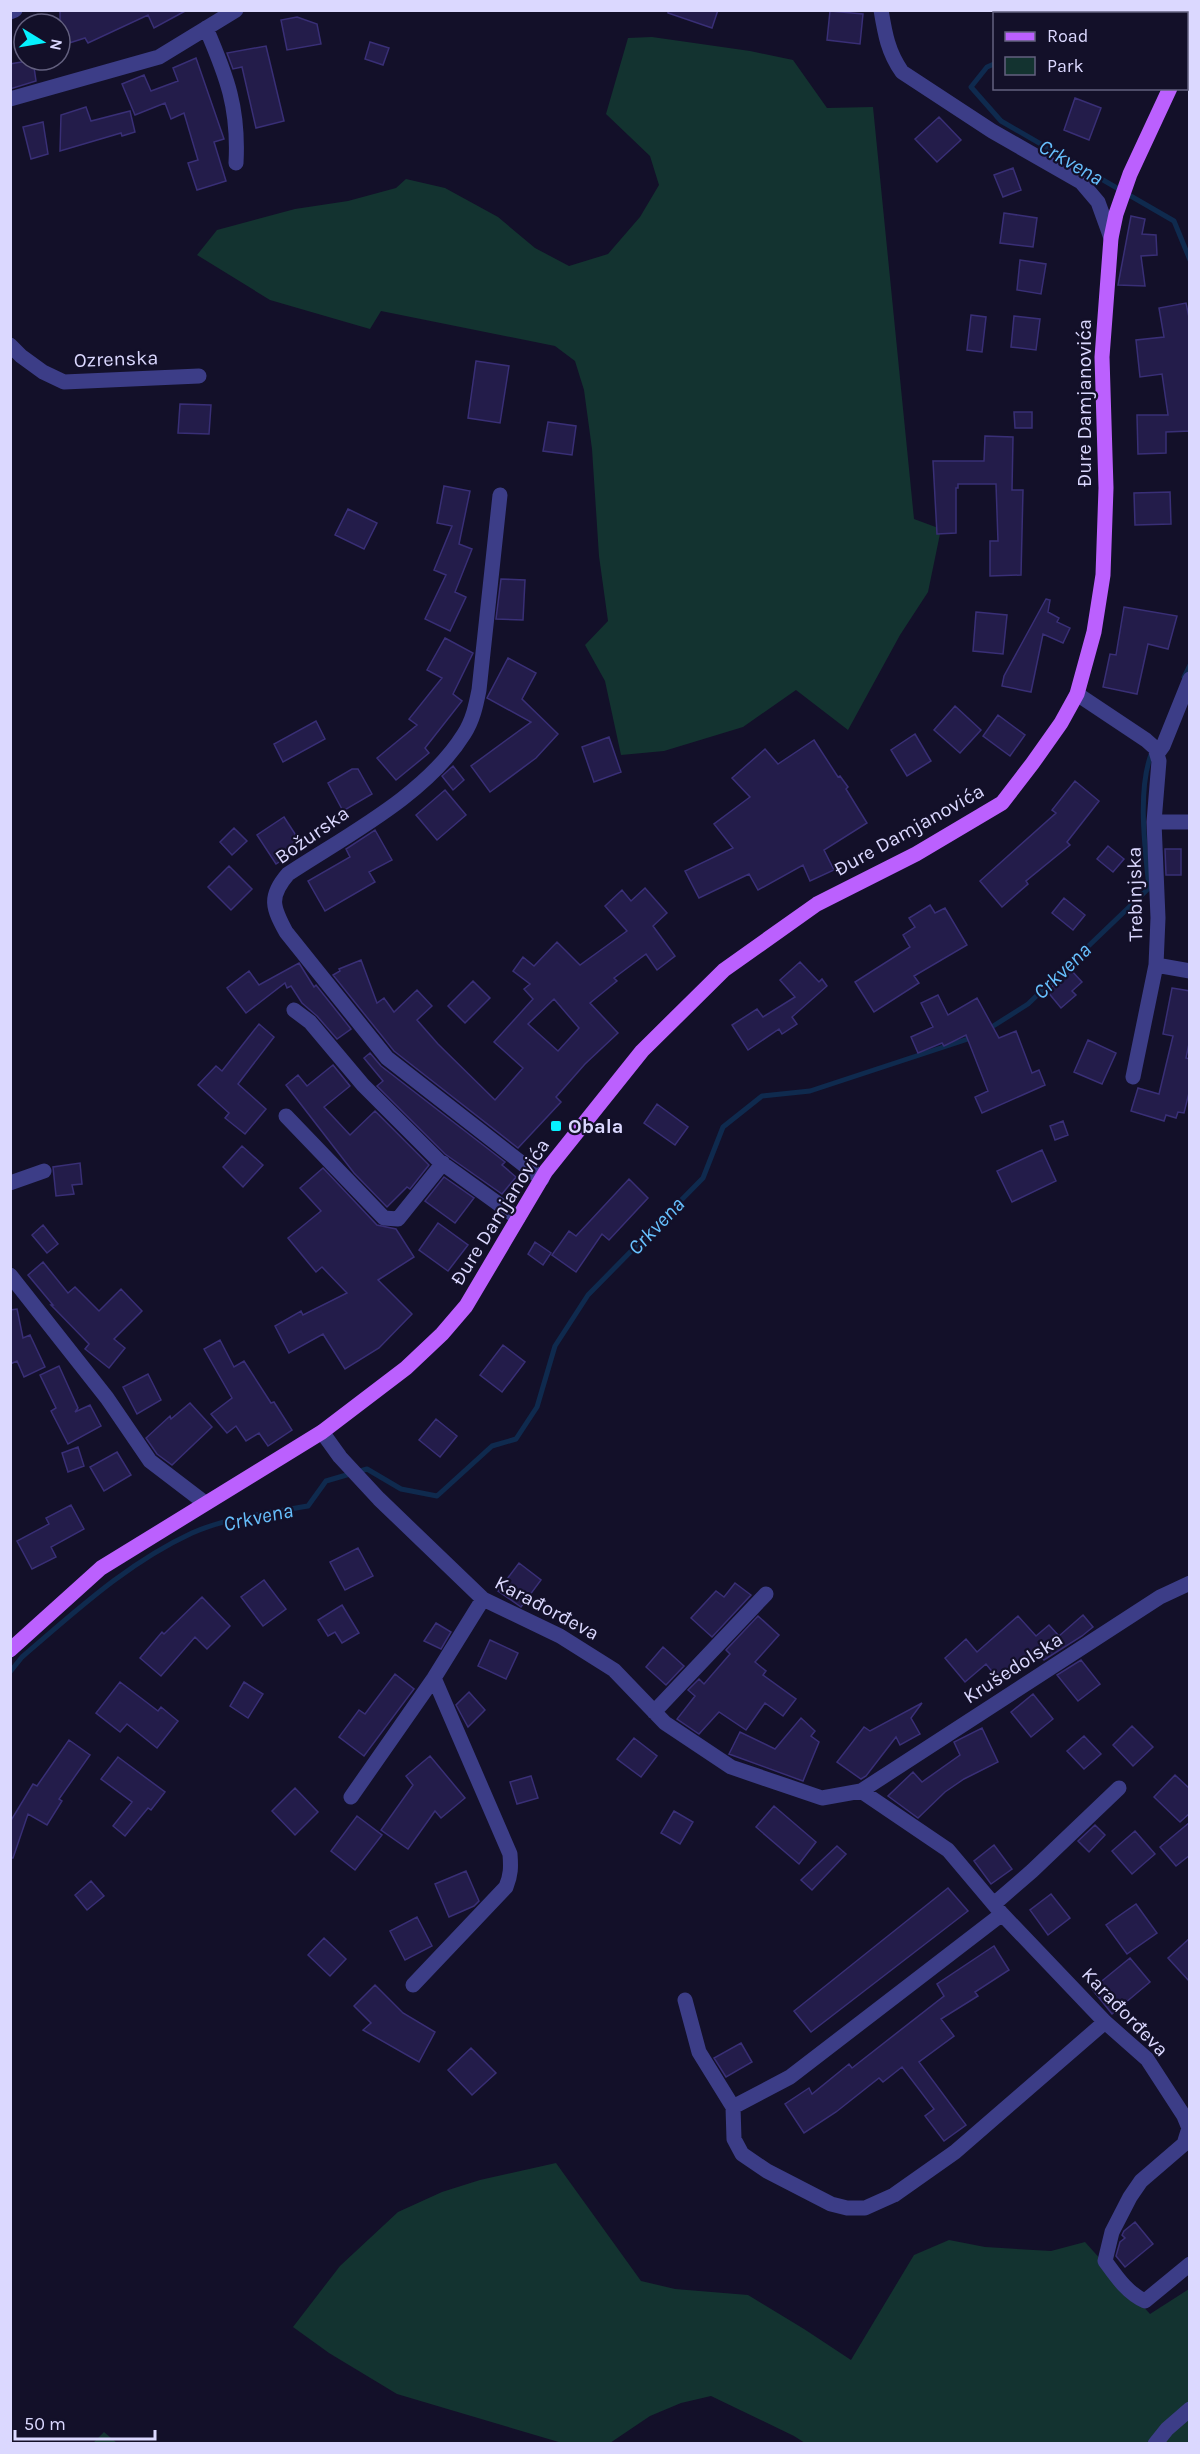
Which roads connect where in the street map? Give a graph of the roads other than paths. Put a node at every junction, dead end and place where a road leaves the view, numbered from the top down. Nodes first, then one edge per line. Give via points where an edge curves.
1 (15, 10) edge
2 (236, 10) edge
3 (881, 10) edge
4 (10, 12) edge
5 (206, 28) junction
6 (1169, 90) edge
7 (10, 99) edge
8 (236, 163) dead end
9 (1111, 238) junction
10 (10, 345) edge
11 (199, 376) dead end
12 (500, 495) dead end
13 (1190, 680) edge
14 (1077, 694) junction
15 (1153, 747) junction
16 (1154, 822) junction
17 (1190, 822) edge
18 (1156, 965) junction
19 (1190, 971) edge
20 (294, 1010) dead end
21 (1133, 1077) dead end
22 (286, 1116) dead end
23 (443, 1163) junction
24 (44, 1171) dead end
25 (542, 1179) junction
26 (10, 1183) edge
27 (518, 1218) junction
28 (10, 1275) edge
29 (322, 1432) junction
30 (205, 1503) junction
31 (1190, 1583) edge
32 (766, 1594) dead end
33 (483, 1599) junction
34 (10, 1650) edge
35 (434, 1678) junction
36 (654, 1712) junction
37 (1119, 1788) dead end
38 (861, 1791) junction
39 (351, 1797) dead end
40 (998, 1909) junction
41 (413, 1985) dead end
42 (685, 2000) dead end
43 (1105, 2022) junction
44 (732, 2107) junction
45 (1190, 2264) edge
46 (1190, 2409) edge
47 (1155, 2444) edge

1 - 4 street
2 - 5 street
3 - 9 street via 886,43 902,72 992,131 1081,182 1098,202
5 - 7 street via 159,57
5 - 8 street via 231,90 237,123
6 - 9 main road, Đure Damjanovića via 1130,174
9 - 14 main road, Đure Damjanovića via 1101,357 1106,488 1103,574 1094,632
10 - 11 street, Ozrenska via 43,372 64,382
12 - 25 street, Božurska via 479,690 465,732 449,755 399,801 288,874 279,884 274,903 286,932 387,1058
13 - 15 street, Trebinjska via 1163,746
14 - 15 street
14 - 25 main road, Đure Damjanovića via 1061,723 1002,802 915,854 817,904 724,970 642,1051
15 - 16 street, Trebinjska via 1159,761
16 - 17 street, Trebinjska
16 - 18 street, Trebinjska
18 - 19 street, Trebinjska
18 - 21 street, Trebinjska
20 - 23 street via 310,1022 363,1085
22 - 23 street via 384,1218 398,1219
23 - 27 street
24 - 26 street
25 - 27 main road, Đure Damjanovića
27 - 29 main road, Đure Damjanovića via 466,1306 442,1334 406,1368
28 - 30 street via 150,1461
29 - 30 main road
29 - 33 street, Karađorđeva via 379,1499
30 - 34 main road via 101,1568
31 - 38 street, Krušedolska via 1160,1597
32 - 36 street
33 - 35 street
33 - 36 street, Karađorđeva via 560,1636 614,1670
35 - 39 street
35 - 41 street via 512,1866 506,1887
36 - 38 street, Karađorđeva via 730,1767 822,1798
37 - 40 street
38 - 40 street, Karađorđeva via 948,1850
40 - 43 street, Karađorđeva
40 - 44 street via 790,2076
42 - 44 street via 699,2052
43 - 44 street via 956,2152 894,2195 865,2208 831,2205 742,2154 734,2139
43 - 45 street, Karađorđeva via 1147,2059 1188,2128 1184,2145 1141,2181 1130,2197 1112,2232 1105,2261 1120,2282 1145,2301
46 - 47 street

